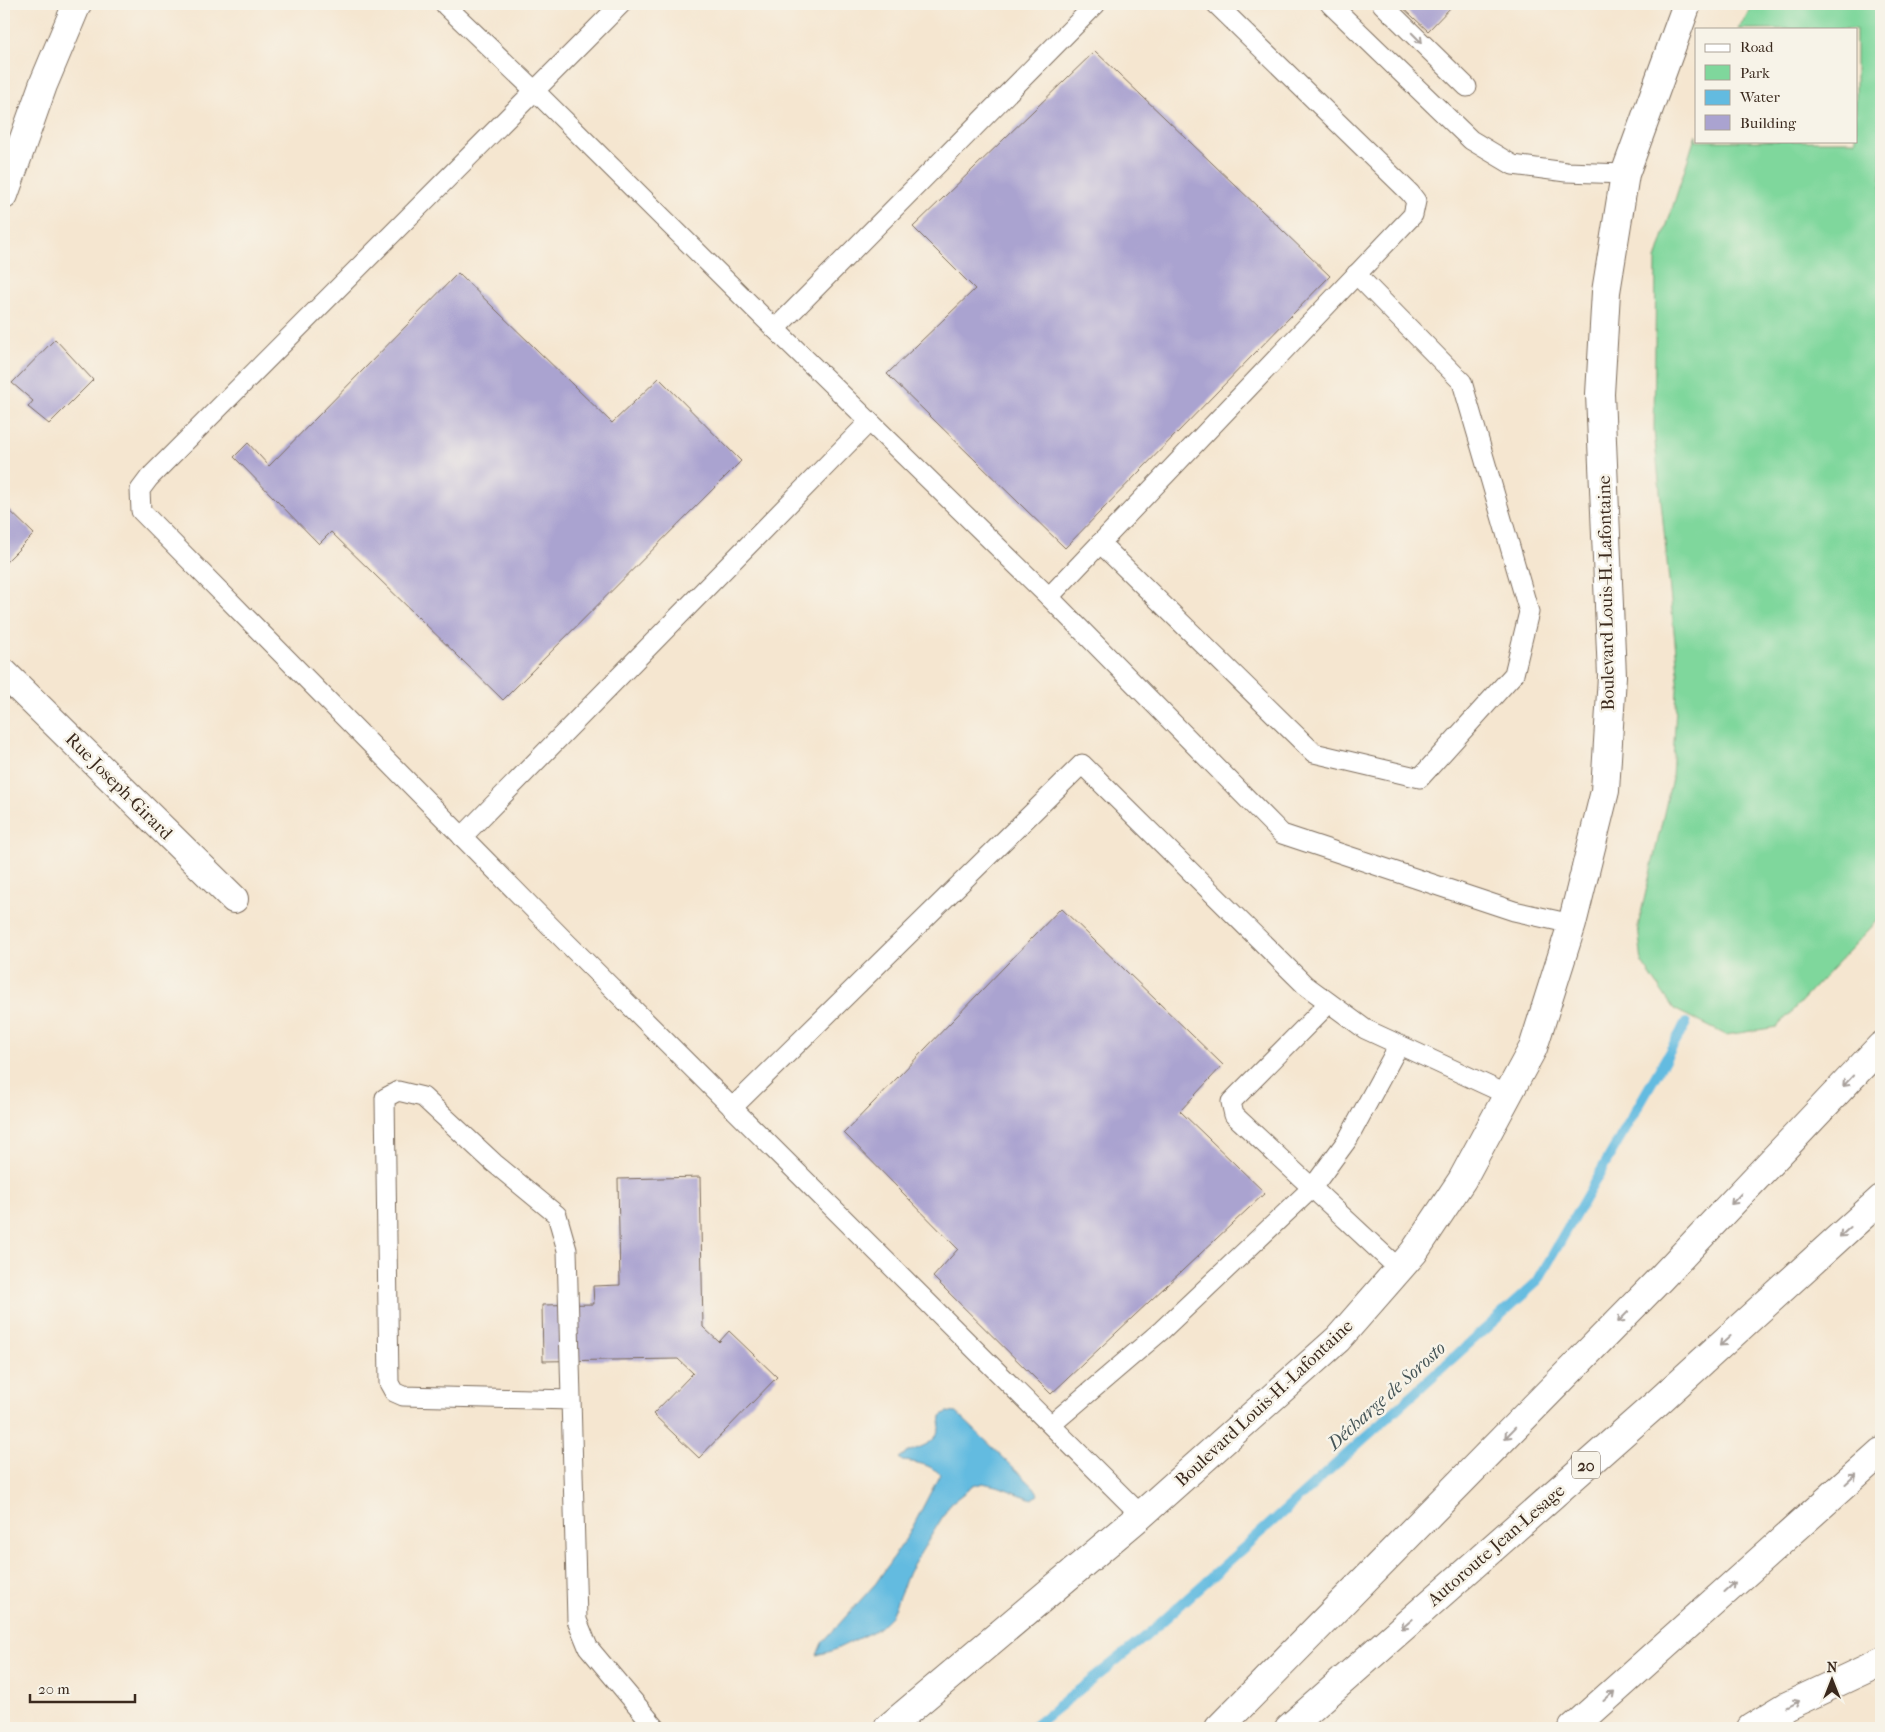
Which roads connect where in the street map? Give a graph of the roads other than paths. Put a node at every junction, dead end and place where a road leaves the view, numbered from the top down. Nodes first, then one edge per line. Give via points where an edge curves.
1 (77, 4) edge
2 (447, 4) edge
3 (621, 4) edge
4 (1096, 4) edge
5 (1216, 4) edge
6 (1330, 4) edge
7 (1382, 4) edge
8 (1687, 4) edge
9 (1467, 87) dead end
10 (535, 91) junction
11 (1624, 174) junction
12 (4, 195) edge
13 (1356, 274) junction
14 (775, 330) junction
15 (869, 422) junction
16 (1100, 543) junction
17 (1048, 597) junction
18 (4, 673) edge
19 (462, 837) junction
20 (234, 899) dead end
21 (1572, 924) junction
22 (1329, 1003) junction
23 (1399, 1044) junction
24 (1881, 1046) edge
25 (1508, 1095) junction
26 (732, 1108) junction
27 (1312, 1188) junction
28 (1881, 1199) edge
29 (1400, 1269) junction
30 (571, 1400) junction
31 (1052, 1424) junction
32 (1881, 1452) edge
33 (1141, 1515) junction
34 (1881, 1662) edge
35 (656, 1728) edge
36 (888, 1728) edge
37 (1219, 1728) edge
38 (1289, 1728) edge
39 (1573, 1728) edge
40 (1751, 1728) edge

1 - 12 main road via 43,85
2 - 10 lane
3 - 10 lane
4 - 14 lane
5 - 13 lane via 1416,201 1413,215
6 - 11 lane via 1471,140 1513,165 1566,172
7 -> 9 lane
8 - 11 main road, Boulevard Louis-H.-Lafontaine
10 - 14 lane
10 - 19 lane via 140,490 141,511
11 - 21 main road, Boulevard Louis-H.-Lafontaine via 1606,292 1600,394 1612,676 1605,791
13 - 16 lane
13 - 16 lane via 1462,382 1529,612 1514,674 1420,778 1314,753
14 - 15 lane
15 - 17 lane
15 - 19 lane
16 - 17 lane
17 - 21 lane via 1282,834 1514,911
18 - 20 main road, Rue Joseph-Girard
19 - 26 lane
21 - 25 main road, Boulevard Louis-H.-Lafontaine via 1532,1048
22 - 23 lane via 1365,1029
22 - 26 lane via 1305,985 1082,764
22 - 27 lane via 1231,1102 1234,1115
23 - 25 lane
23 - 27 lane via 1348,1139
24 -> 37 main road via 1661,1278
25 - 29 main road, Boulevard Louis-H.-Lafontaine via 1462,1180
26 - 31 lane
27 - 29 lane
27 - 31 lane via 1162,1330
28 -> 38 main road, Autoroute Jean-Lesage / 20 via 1656,1404
29 - 33 main road, Boulevard Louis-H.-Lafontaine via 1338,1340
30 - 30 lane via 567,1250 557,1215 494,1163 424,1097 398,1091 385,1098 389,1383 394,1392 403,1396
30 - 35 lane via 577,1620 588,1647
31 - 33 lane
39 -> 32 main road
33 - 36 main road, Boulevard Louis-H.-Lafontaine
40 -> 34 main road via 1787,1706

